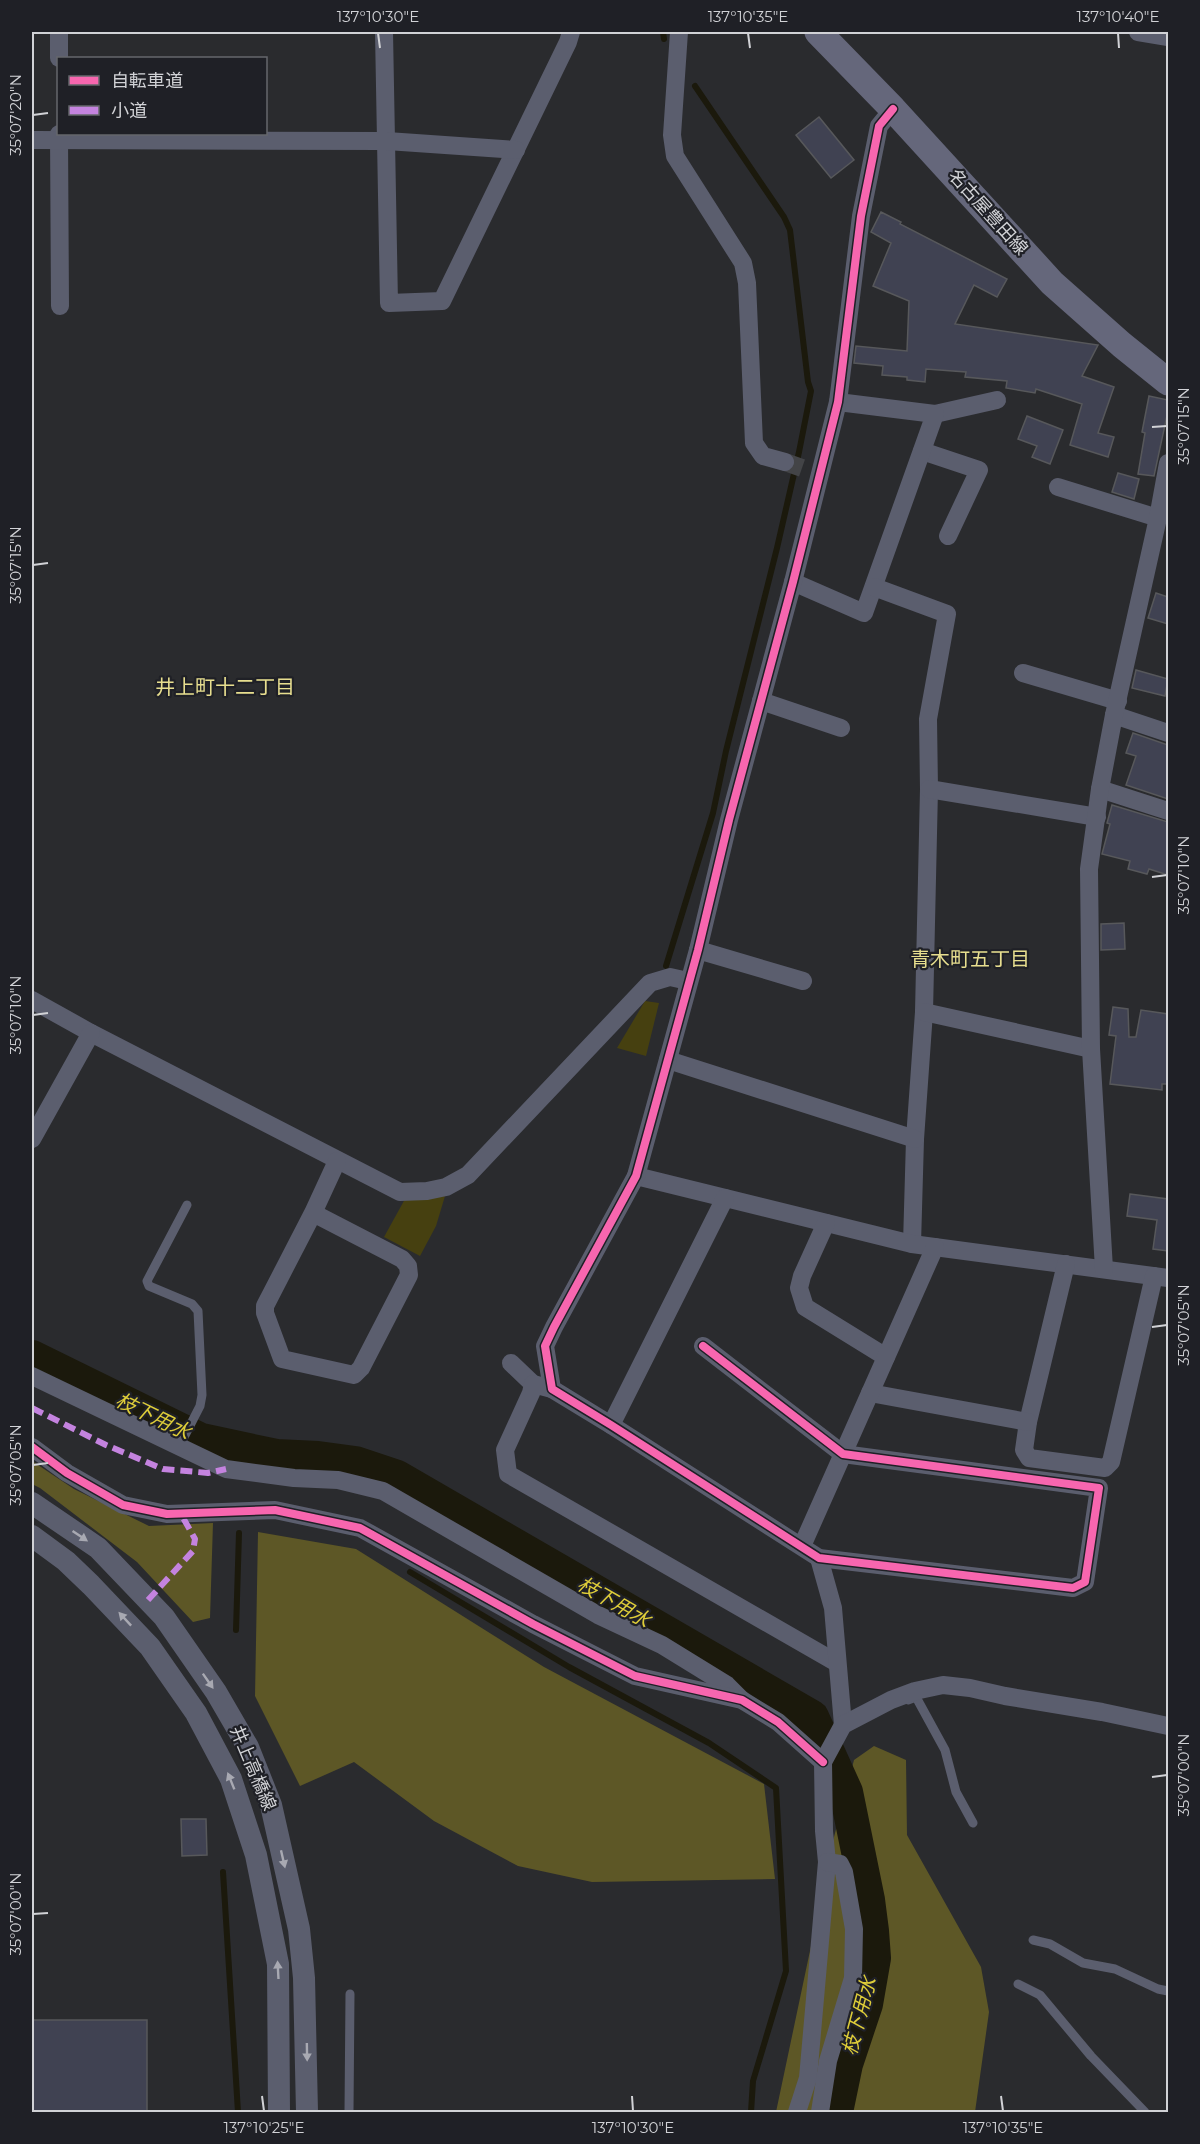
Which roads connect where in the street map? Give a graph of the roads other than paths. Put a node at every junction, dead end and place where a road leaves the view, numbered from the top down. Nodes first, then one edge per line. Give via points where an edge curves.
1 (59, 32) edge
2 (384, 32) edge
3 (571, 32) edge
4 (679, 32) edge
5 (818, 32) edge
6 (1138, 32) edge
7 (1168, 37) edge
8 (59, 57) edge
9 (893, 109) junction
10 (59, 137) edge
11 (32, 140) edge
12 (387, 141) junction
13 (516, 150) junction
14 (60, 306) dead end
15 (1168, 382) edge
16 (997, 400) dead end
17 (838, 402) junction
18 (935, 414) junction
19 (922, 451) junction
20 (785, 462) tunnel mouth
21 (1168, 463) edge
22 (1058, 487) dead end
23 (1158, 518) junction
24 (948, 536) dead end
25 (793, 582) junction
26 (874, 587) junction
27 (1023, 673) dead end
28 (761, 701) junction
29 (1116, 708) junction
30 (841, 728) dead end
31 (1168, 733) edge
32 (929, 789) junction
33 (1100, 789) junction
34 (1168, 811) edge
35 (1096, 817) junction
36 (699, 950) junction
37 (688, 981) junction
38 (803, 981) dead end
39 (32, 1000) edge
40 (924, 1012) junction
41 (91, 1033) junction
42 (1091, 1049) junction
43 (668, 1060) junction
44 (32, 1138) edge
45 (915, 1139) junction
46 (337, 1161) junction
47 (636, 1176) junction
48 (725, 1198) junction
49 (187, 1205) dead end
50 (314, 1213) junction
51 (826, 1223) junction
52 (912, 1244) junction
53 (935, 1247) junction
54 (1066, 1264) junction
55 (1104, 1269) junction
56 (1161, 1277) edge
57 (703, 1346) dead end
58 (886, 1357) junction
59 (511, 1363) dead end
60 (32, 1376) edge
61 (533, 1384) junction
62 (552, 1389) junction
63 (870, 1393) junction
64 (1028, 1422) junction
65 (611, 1425) junction
66 (179, 1446) junction
67 (32, 1447) edge
68 (843, 1454) junction
69 (32, 1503) edge
70 (32, 1536) edge
71 (802, 1546) junction
72 (819, 1558) junction
73 (837, 1663) junction
74 (742, 1700) junction
75 (891, 1700) junction
76 (843, 1725) junction
77 (1168, 1725) edge
78 (824, 1762) junction
79 (973, 1822) dead end
80 (827, 1862) junction
81 (1033, 1940) dead end
82 (1018, 1984) dead end
83 (1168, 1991) edge
84 (350, 1994) dead end
85 (279, 2112) edge
86 (307, 2112) edge
87 (349, 2112) edge
88 (797, 2112) edge
89 (820, 2112) edge
90 (1145, 2112) edge

1 - 8 street
2 - 12 street
3 - 13 street
4 - 20 street via 672,135 675,156 743,263 754,443 763,456
5 - 9 main road, 名古屋豊田線
6 - 7 street
9 - 15 main road, 名古屋豊田線 via 1052,283
9 - 17 street via 879,126 861,216
10 - 11 street
10 - 12 street
10 - 14 street
12 - 13 street
12 - 13 street via 389,303 442,301
16 - 18 street
17 - 18 street
17 - 25 street via 814,471
18 - 19 street
19 - 24 street via 979,470
19 - 26 street
21 - 23 street
22 - 23 street
23 - 29 street
25 - 26 street via 864,614
25 - 28 street
26 - 32 street via 947,614 928,719
27 - 29 street
28 - 30 street
28 - 36 street
29 - 31 street
29 - 33 street
32 - 35 street
32 - 40 street
33 - 34 street
33 - 35 street
35 - 42 street via 1089,869
36 - 37 street
36 - 38 street
37 - 43 street
37 - 46 street via 670,977 650,982 468,1175 446,1187 400,1192
39 - 41 street
40 - 42 street
40 - 45 street
41 - 44 street
41 - 46 street
42 - 55 street
43 - 45 street
43 - 47 street
45 - 52 street
46 - 50 street
47 - 48 street
47 - 62 street via 545,1346
48 - 51 street
48 - 65 street
49 - 66 lane via 147,1281 149,1286 192,1304 198,1311 202,1395
50 - 50 street via 265,1312 282,1359 354,1375 409,1275 408,1266 402,1259
51 - 52 street
51 - 58 street via 801,1275 799,1287 805,1306
52 - 53 street
53 - 54 street
53 - 58 street
54 - 55 street
54 - 64 street
55 - 56 street
56 - 64 street via 1111,1462 1105,1468 1029,1458 1024,1450
57 - 68 street
58 - 63 street
59 - 61 street
60 - 66 street
61 - 62 street
61 - 73 street via 505,1450 508,1474
62 - 65 street
63 - 64 street
63 - 68 street
65 - 71 street
66 - 74 street via 226,1469 338,1480 382,1491 598,1615 663,1645 728,1685
67 - 74 street via 67,1473 123,1505 167,1514 275,1509 360,1528 635,1677
68 - 71 street
68 - 72 street via 1099,1488 1085,1582 1073,1588
69 -> 86 street, 井上高橋線 via 98,1548 164,1617 248,1747 271,1806 299,1929
85 -> 70 street, 井上高橋線 via 278,1964 256,1855 231,1779 196,1713 150,1647 66,1561
71 - 72 street
72 - 73 street via 833,1608
73 - 76 street
74 - 78 street via 778,1722
75 - 76 street
75 - 77 street via 943,1685
75 - 79 lane via 894,1706 916,1697 945,1750 956,1792
76 - 78 street
78 - 80 street
80 - 88 street via 808,2078
80 - 89 street via 840,1864 844,1872 854,1929 853,1978 828,2061
81 - 83 lane via 1050,1944 1083,1963 1115,1969
82 - 90 lane via 1040,1995
84 - 87 lane

